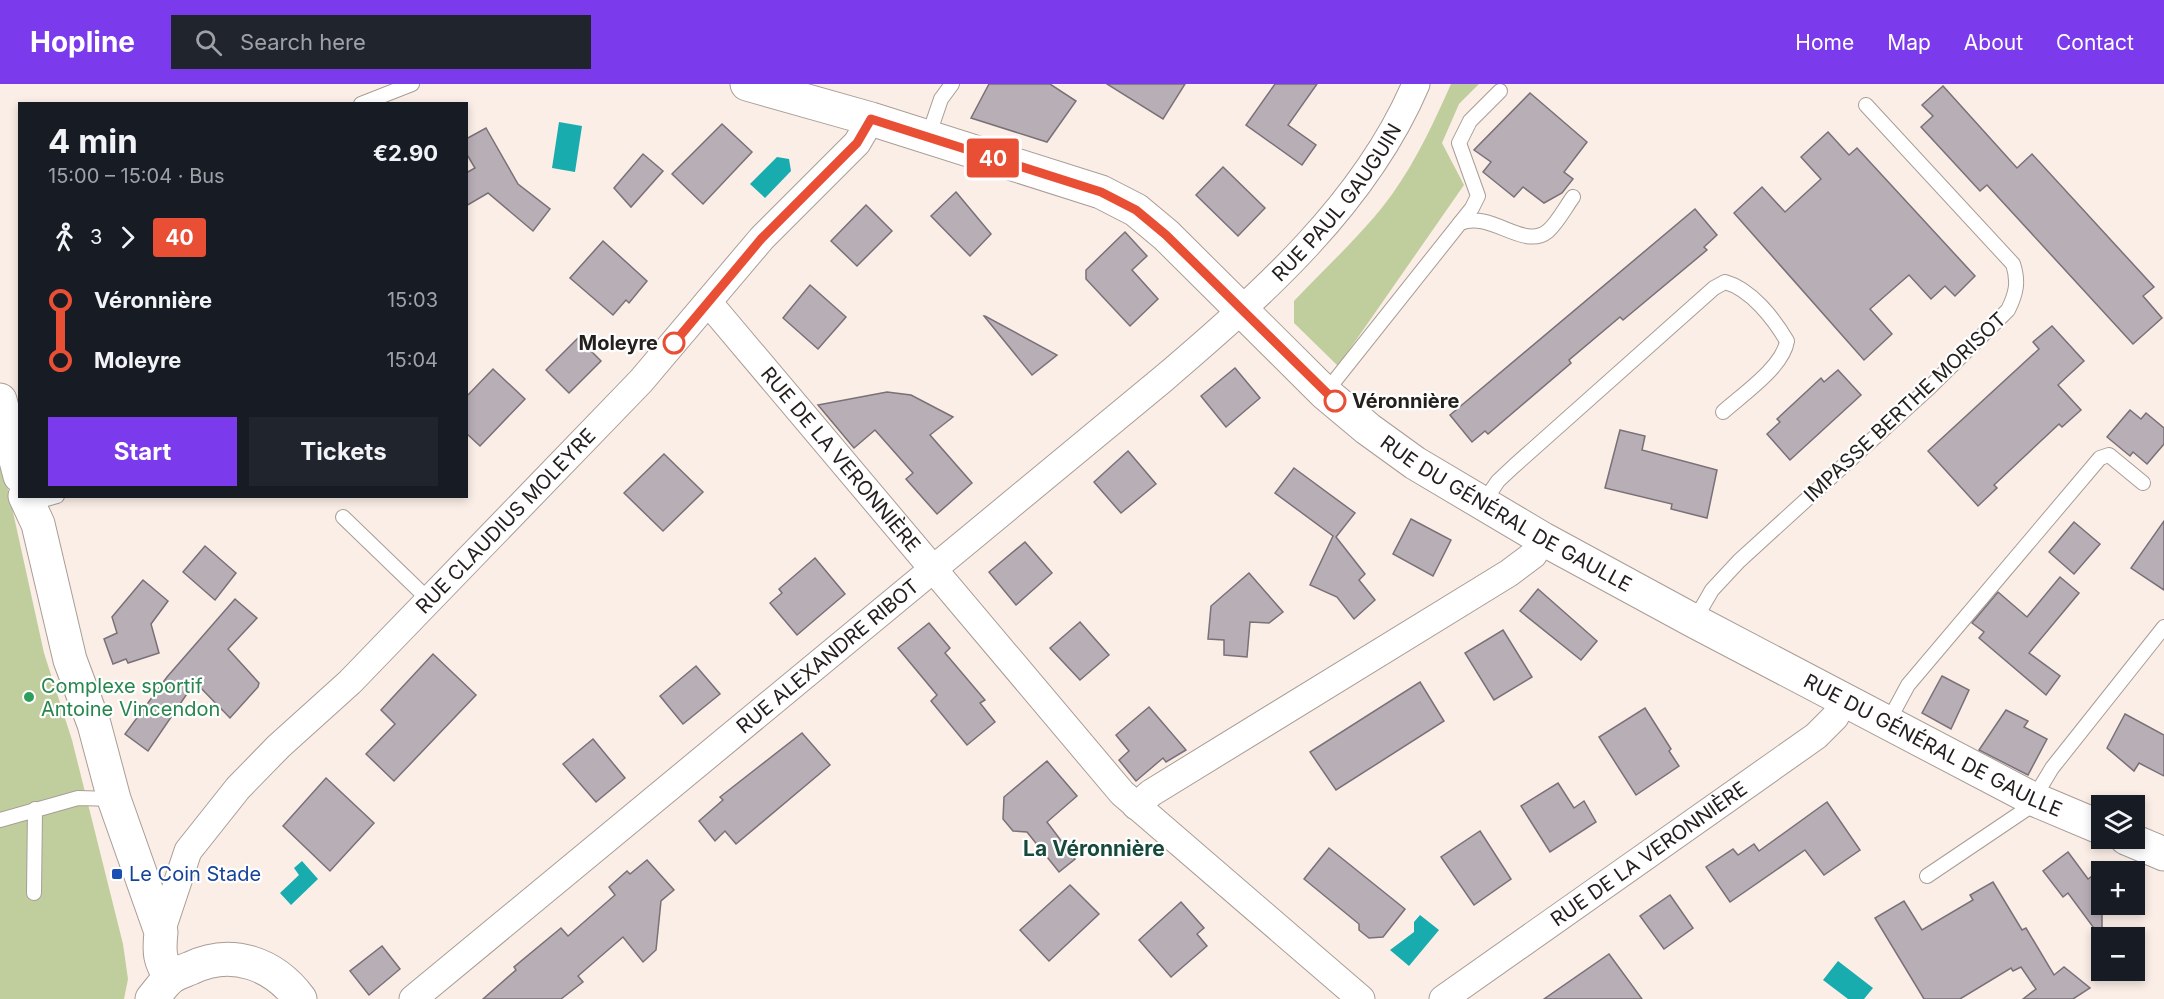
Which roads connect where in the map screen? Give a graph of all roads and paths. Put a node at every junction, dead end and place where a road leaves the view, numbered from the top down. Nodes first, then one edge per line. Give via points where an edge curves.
1 (412, 84) edge
2 (747, 84) edge
3 (952, 84) edge
4 (1416, 84) edge
5 (1500, 91) dead end
6 (368, 102) edge
7 (1866, 105) dead end
8 (871, 119) junction
9 (928, 137) junction
10 (1573, 197) dead end
11 (1460, 223) junction
12 (708, 302) junction
13 (1242, 310) junction
14 (1325, 393) junction
15 (0, 400) edge
16 (1723, 412) dead end
17 (18, 452) edge
18 (2143, 483) dead end
19 (33, 498) edge
20 (1481, 504) junction
21 (343, 517) dead end
22 (1543, 539) junction
23 (932, 568) junction
24 (429, 600) junction
25 (1694, 621) junction
26 (2164, 627) edge
27 (1844, 699) junction
28 (1888, 723) junction
29 (114, 799) junction
30 (2032, 799) junction
31 (1136, 806) junction
32 (35, 809) junction
33 (0, 820) edge
34 (2091, 823) edge
35 (2145, 846) edge
36 (2164, 855) edge
37 (1927, 876) dead end
38 (34, 892) dead end
39 (161, 932) junction
40 (161, 988) edge
41 (300, 999) edge
42 (413, 999) edge
43 (1361, 999) edge
44 (1443, 999) edge

1 - 6 lane
2 - 8 street, RUE DU GÉNÉRAL DE GAULLE
3 - 9 lane via 941,99
4 - 13 street, RUE PAUL GAUGUIN via 1383,149 1356,187
5 - 11 lane via 1462,133 1461,153 1478,196
7 - 25 lane, IMPASSE BERTHE MORISOT via 2013,264 2018,278 2015,296 2008,310 1946,372 1739,561 1712,590
8 - 9 street, RUE DU GÉNÉRAL DE GAULLE
8 - 12 street, RUE CLAUDIUS MOLEYRE via 857,143 762,238
9 - 13 street, RUE DU GÉNÉRAL DE GAULLE via 1101,192 1136,210
10 - 11 lane via 1546,233 1538,236 1518,235 1478,219
11 - 14 lane
12 - 23 street, RUE DE LA VERONNIÈRE
12 - 24 street, RUE CLAUDIUS MOLEYRE via 641,381
13 - 14 street, RUE DU GÉNÉRAL DE GAULLE
13 - 23 street, RUE ALEXANDRE RIBOT
14 - 20 street, RUE DU GÉNÉRAL DE GAULLE via 1415,463
15 - 17 street
16 - 20 lane via 1778,362 1787,340 1746,293 1725,282 1497,481
18 - 28 lane via 2109,455 2100,458 1908,686
19 - 29 street via 57,615 94,724
20 - 22 street, RUE DU GÉNÉRAL DE GAULLE
21 - 24 lane
22 - 25 street, RUE DU GÉNÉRAL DE GAULLE
22 - 31 street via 1533,555 1517,568 1151,793
23 - 31 street, RUE DE LA VERONNIÈRE
23 - 42 street, RUE ALEXANDRE RIBOT
24 - 39 street, RUE CLAUDIUS MOLEYRE via 350,682 238,788 192,845
25 - 27 street, RUE DU GÉNÉRAL DE GAULLE
26 - 30 lane via 2052,768
27 - 28 street, RUE DU GÉNÉRAL DE GAULLE
27 - 44 street, RUE DE LA VERONNIÈRE via 1828,726 1816,736
28 - 30 street, RUE DU GÉNÉRAL DE GAULLE
29 - 32 lane via 78,798
29 - 39 street
30 - 34 street, RUE DU GÉNÉRAL DE GAULLE
30 - 37 lane via 2028,808 2015,818
31 - 43 street, RUE DE LA VERONNIÈRE
32 - 33 lane
32 - 38 lane
35 - 36 street
39 - 40 street
40 - 41 street via 207,960 237,958 267,968 287,982

